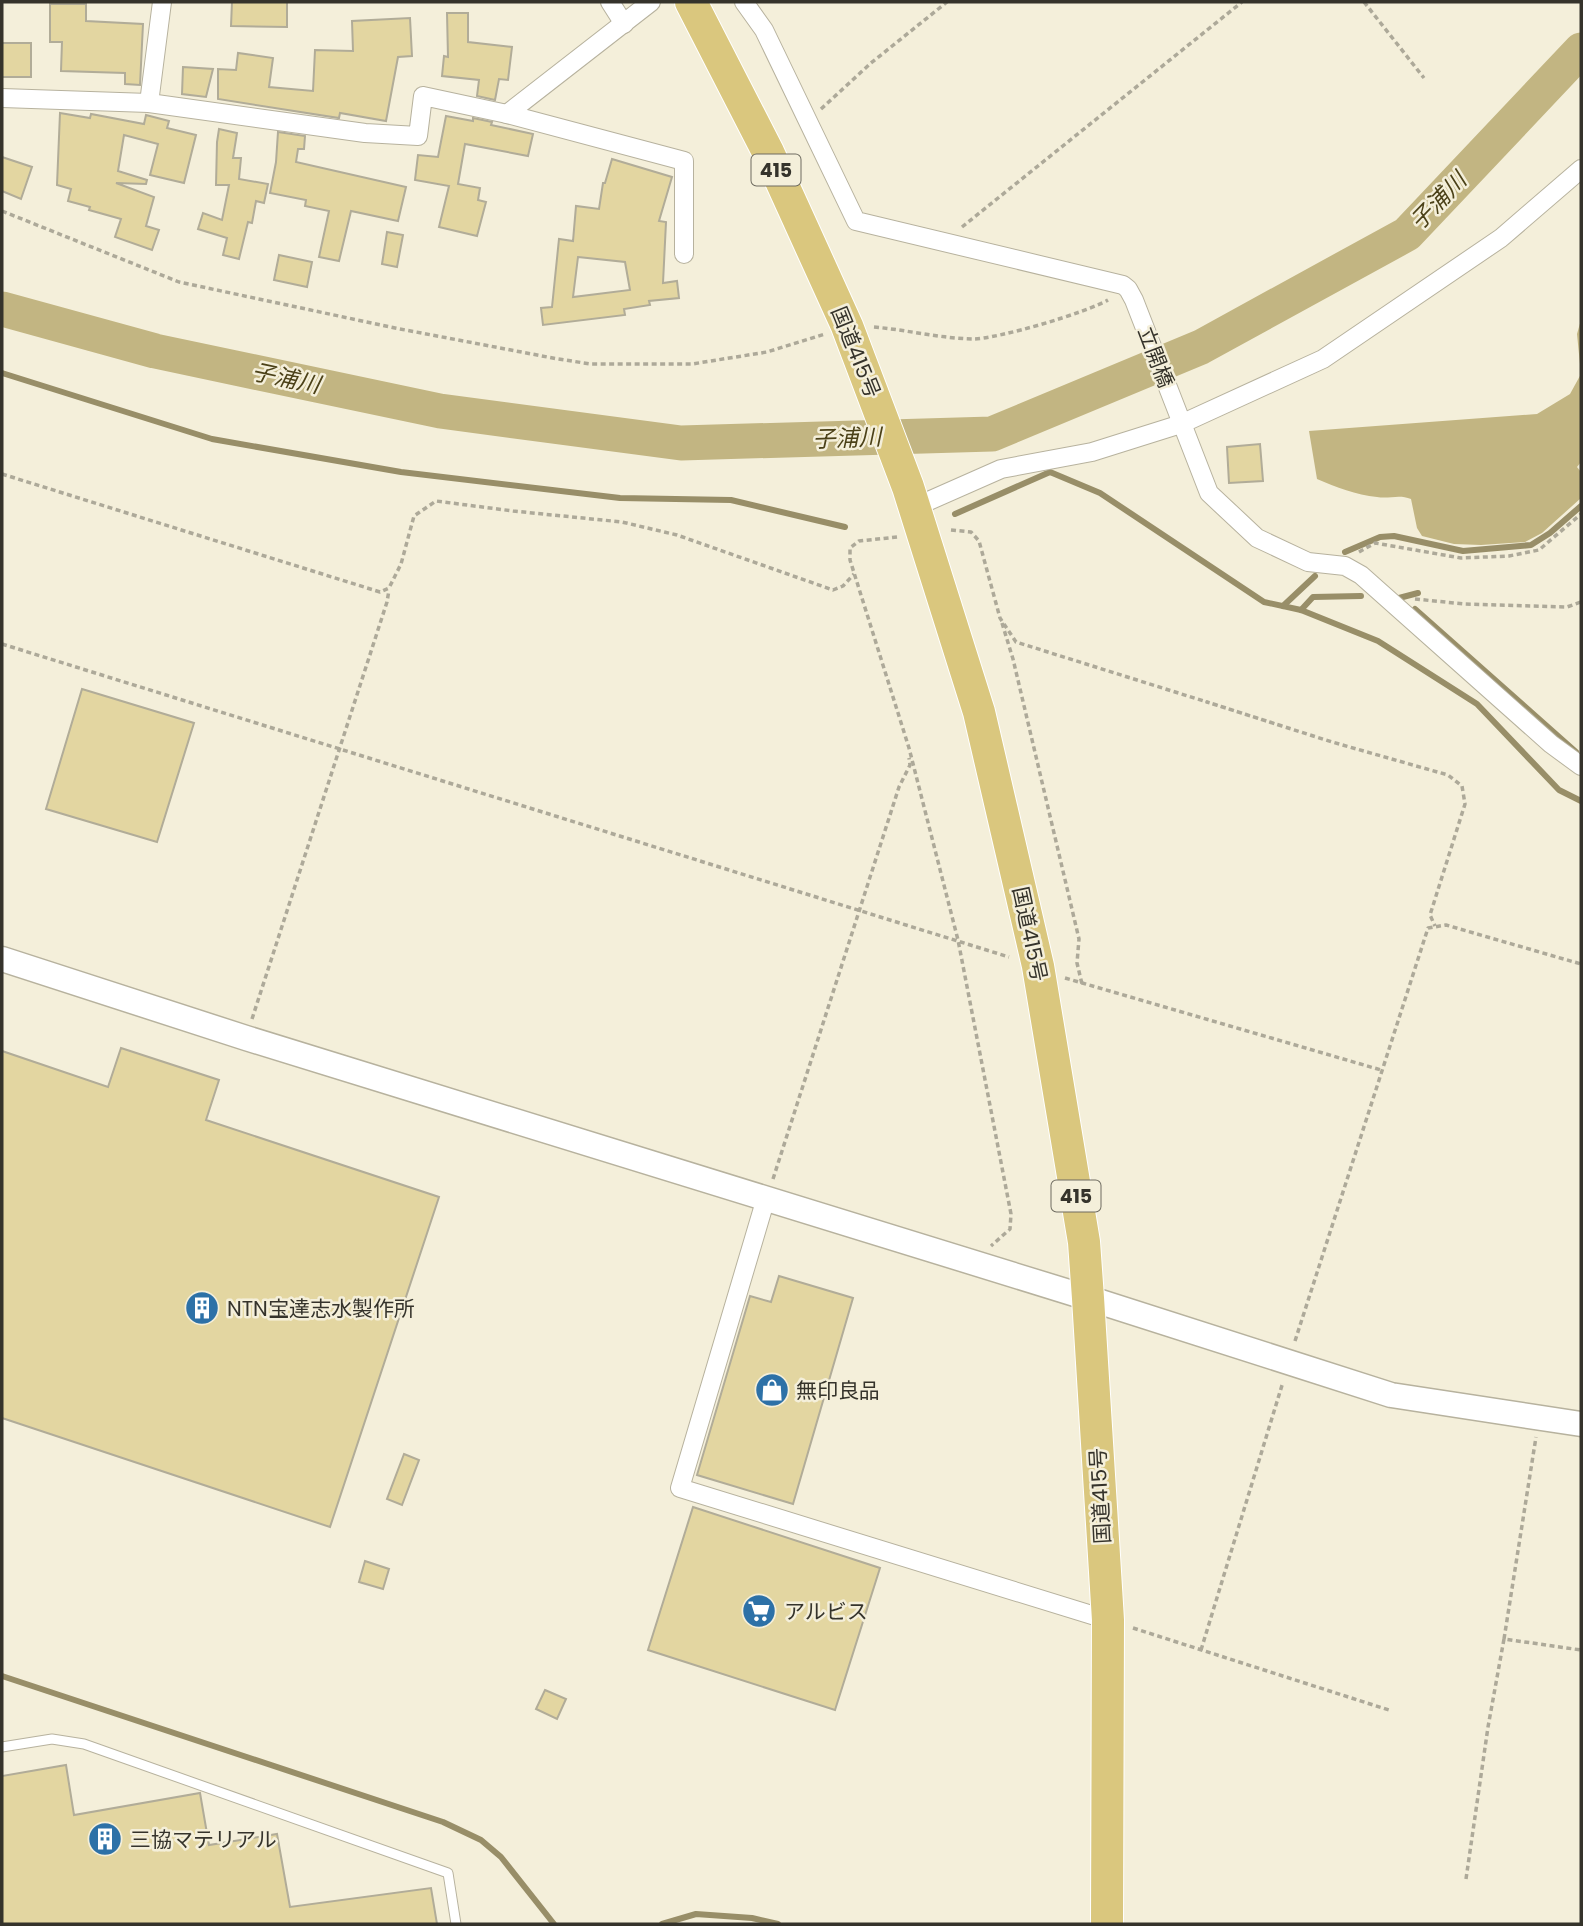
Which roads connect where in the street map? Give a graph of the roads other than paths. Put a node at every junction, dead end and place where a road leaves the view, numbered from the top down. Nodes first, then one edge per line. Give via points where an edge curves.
1 (162, 2) edge
2 (610, 2) edge
3 (651, 2) edge
4 (691, 2) edge
5 (744, 2) edge
6 (624, 24) junction
7 (2, 97) edge
8 (149, 103) junction
9 (507, 114) junction
10 (1581, 169) edge
11 (684, 254) dead end
12 (1179, 420) junction
13 (910, 510) junction
14 (1581, 766) edge
15 (2, 959) edge
16 (766, 1198) junction
17 (1088, 1298) junction
18 (1581, 1424) edge
19 (1108, 1620) junction
20 (2, 1747) edge
21 (456, 1924) edge
22 (1107, 1924) edge

1 - 8 street
2 - 6 street
3 - 6 street
4 - 13 highway, 国道415号 / 415 via 768,152 850,334
5 - 12 street, 立開橋 via 764,30 856,221 1123,285 1134,300
6 - 9 street
7 - 8 street
8 - 9 street via 352,132 418,136 423,96
9 - 11 street via 684,161
10 - 12 street via 1501,237 1323,359
12 - 13 street via 1092,452 1001,469
12 - 14 street, 立開橋 via 1209,493 1257,538 1308,562 1345,566 1361,575
13 - 17 highway, 国道415号 / 415 via 979,712 1038,966 1084,1242
15 - 16 street
16 - 17 street
16 - 19 street via 680,1488
17 - 18 street via 1391,1395
17 - 19 highway, 国道415号 / 415
19 - 22 highway, 国道415号 / 415
20 - 21 lane via 52,1739 84,1744 448,1873

